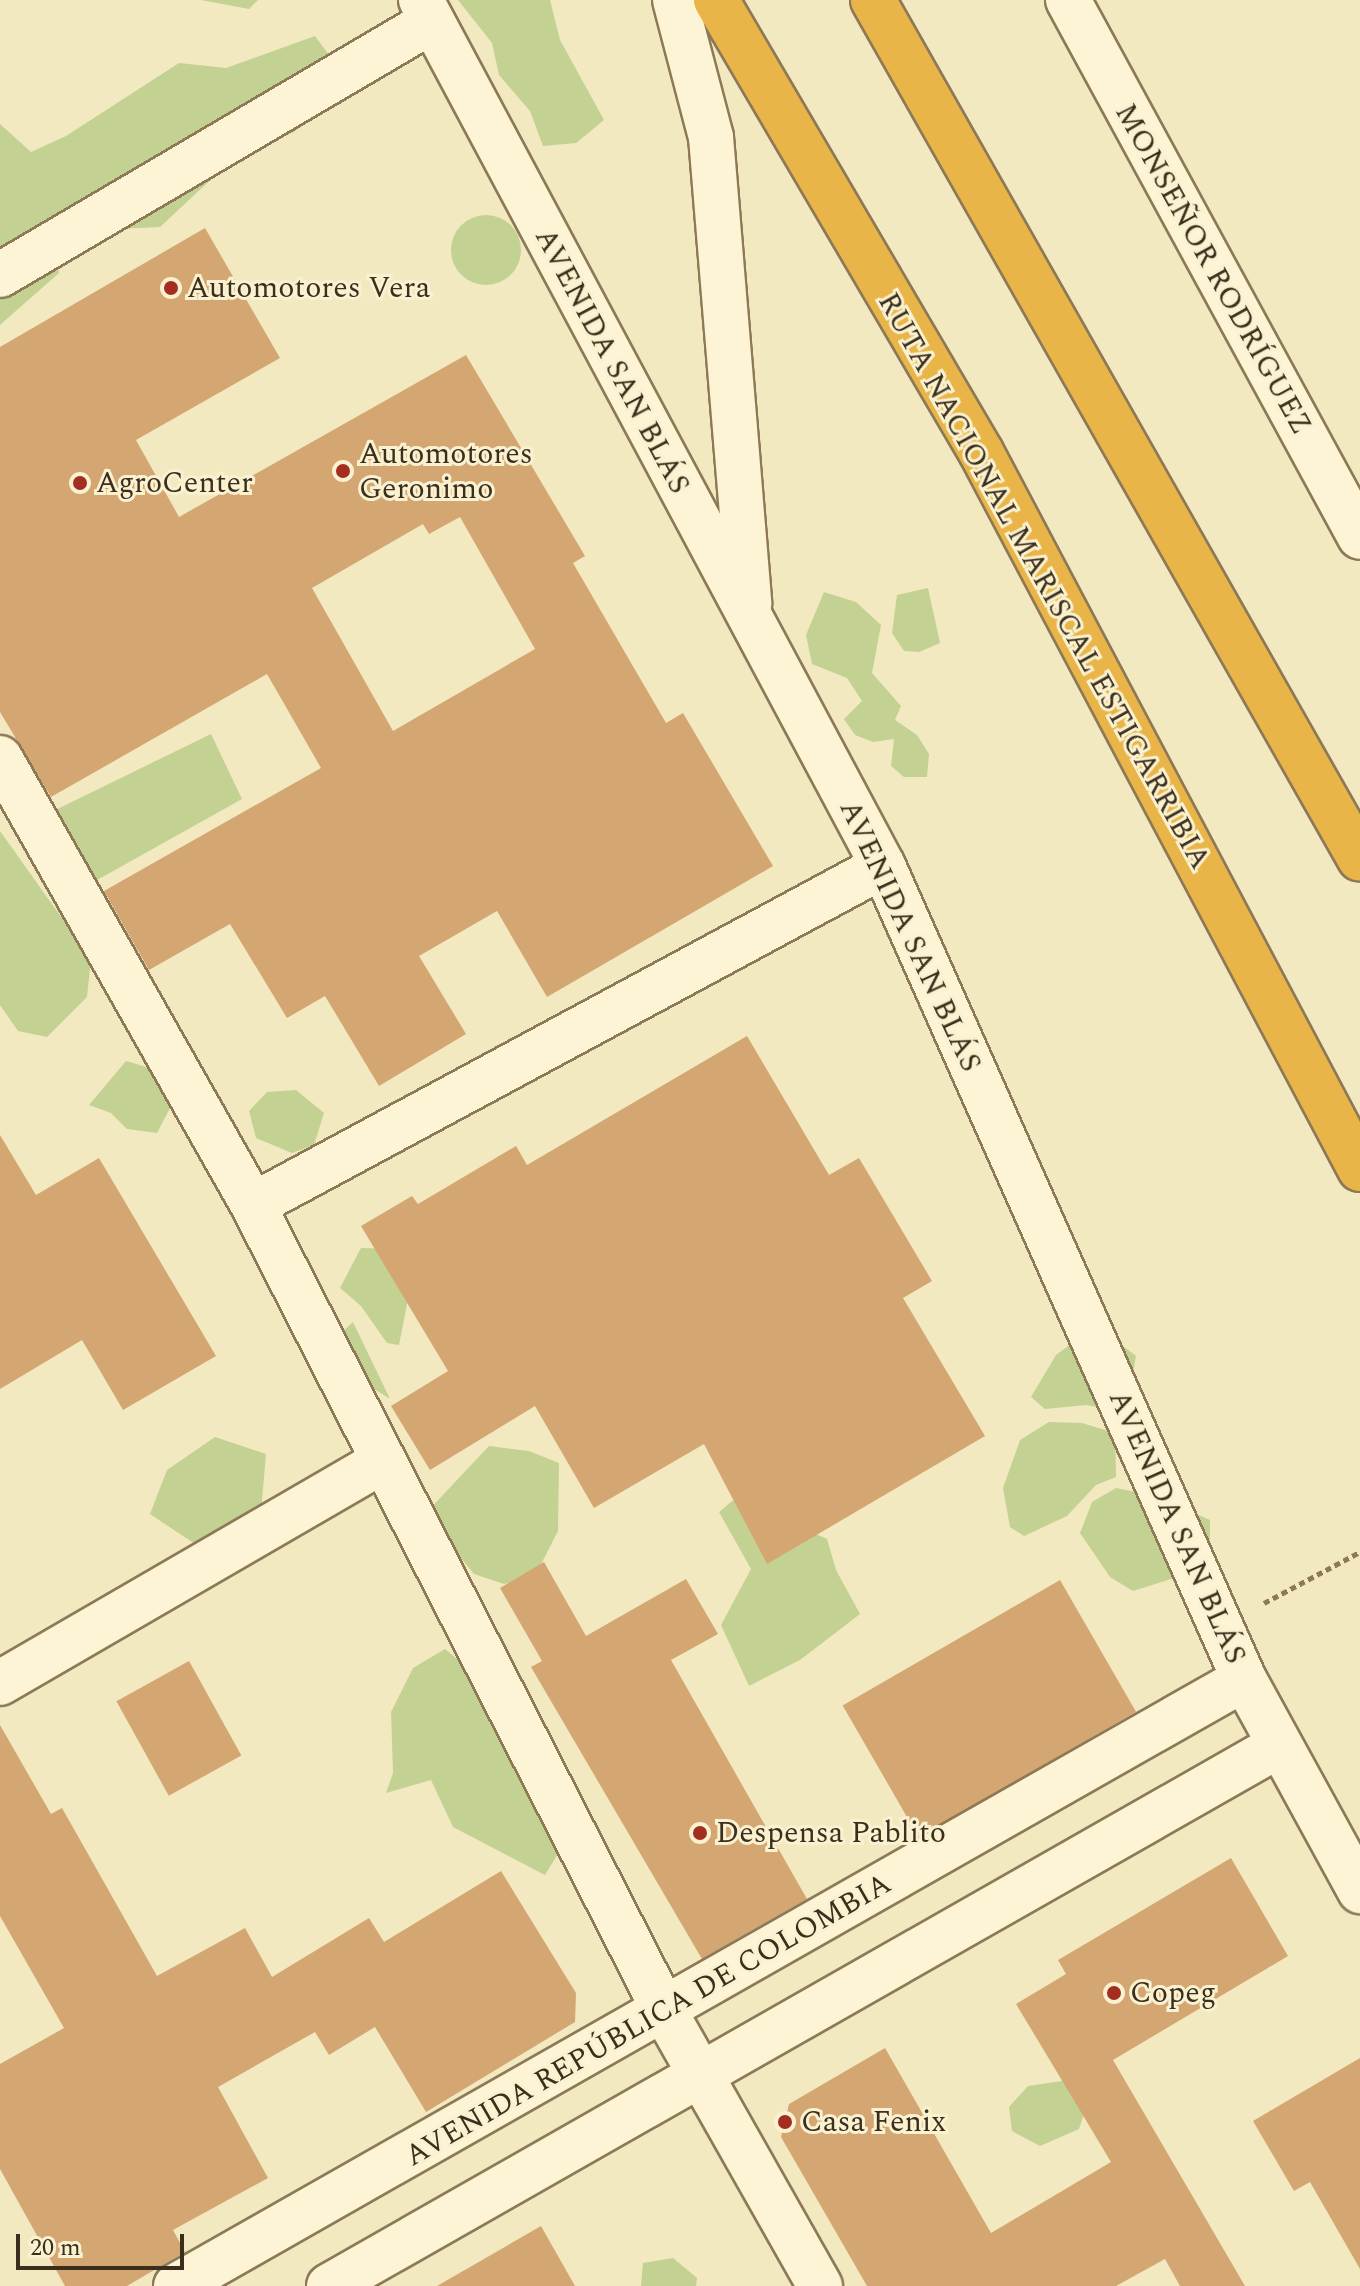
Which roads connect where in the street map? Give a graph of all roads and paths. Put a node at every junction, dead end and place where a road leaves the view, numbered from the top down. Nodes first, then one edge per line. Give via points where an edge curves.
1 (675, 0) edge
2 (716, 0) edge
3 (873, 0) edge
4 (1068, 0) edge
5 (427, 10) edge
6 (0, 275) edge
7 (1360, 537) edge
8 (752, 628) junction
9 (0, 758) edge
10 (1360, 859) edge
11 (883, 866) junction
12 (1360, 1169) edge
13 (253, 1205) junction
14 (382, 1462) junction
15 (1360, 1552) edge
16 (1281, 1592) dead end
17 (1244, 1679) junction
18 (0, 1683) edge
19 (1278, 1746) junction
20 (1360, 1891) edge
21 (665, 2012) junction
22 (702, 2076) junction
23 (176, 2286) edge
24 (329, 2286) edge
25 (820, 2286) edge

1 - 8 street via 711,137 734,466
2 - 12 highway, RUTA NACIONAL MARISCAL ESTIGARRIBIA via 981,452
3 - 10 highway
4 - 7 street, MONSEÑOR RODRÍGUEZ
5 - 6 street
5 - 8 street, AVENIDA SAN BLÁS
8 - 11 street, AVENIDA SAN BLÁS
9 - 13 street
11 - 13 street
11 - 17 street, AVENIDA SAN BLÁS
13 - 14 street
14 - 18 street
14 - 21 street
15 - 16 path
17 - 19 street, AVENIDA SAN BLÁS
17 - 21 street, AVENIDA REPÚBLICA DE COLOMBIA
19 - 20 street, AVENIDA SAN BLÁS
19 - 22 street
21 - 22 street
21 - 23 street, AVENIDA REPÚBLICA DE COLOMBIA
22 - 24 street
22 - 25 street

